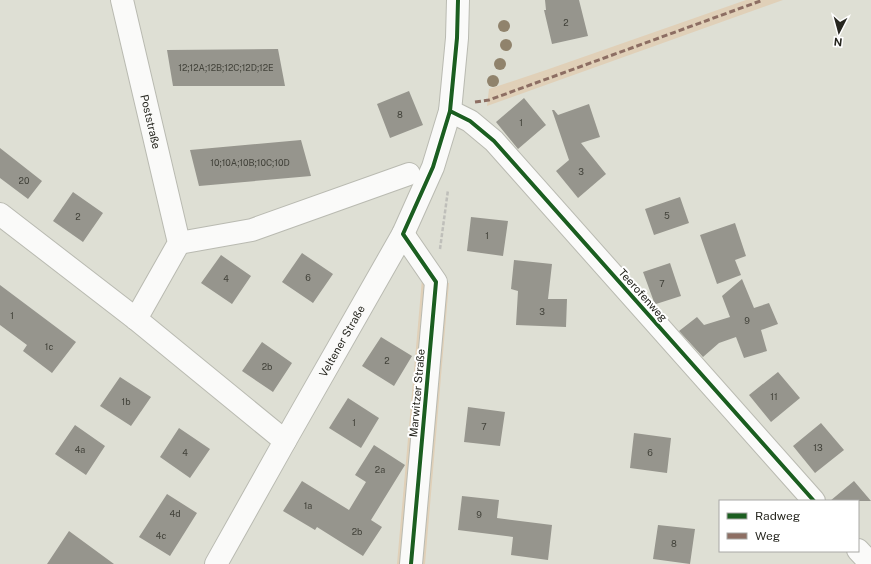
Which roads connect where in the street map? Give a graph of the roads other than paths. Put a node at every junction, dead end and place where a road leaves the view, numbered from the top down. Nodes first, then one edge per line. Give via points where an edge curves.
1 (122, 0) edge
2 (458, 0) edge
3 (450, 111) junction
4 (409, 174) dead end
5 (0, 214) edge
6 (404, 234) junction
7 (179, 243) junction
8 (136, 319) junction
9 (285, 441) junction
10 (813, 500) edge
11 (859, 551) edge
12 (216, 564) edge
13 (411, 564) edge
14 (870, 564) edge

1 - 7 street, Poststraße
2 - 3 street, Veltener Straße
3 - 6 street, Veltener Straße via 433,167
3 - 10 street, Teerofenweg via 470,121 494,141
4 - 7 street via 252,230
5 - 8 street
6 - 9 street, Veltener Straße
6 - 13 street, Marwitzer Straße via 436,282
7 - 8 street
8 - 9 street
9 - 12 street, Veltener Straße
11 - 14 street

